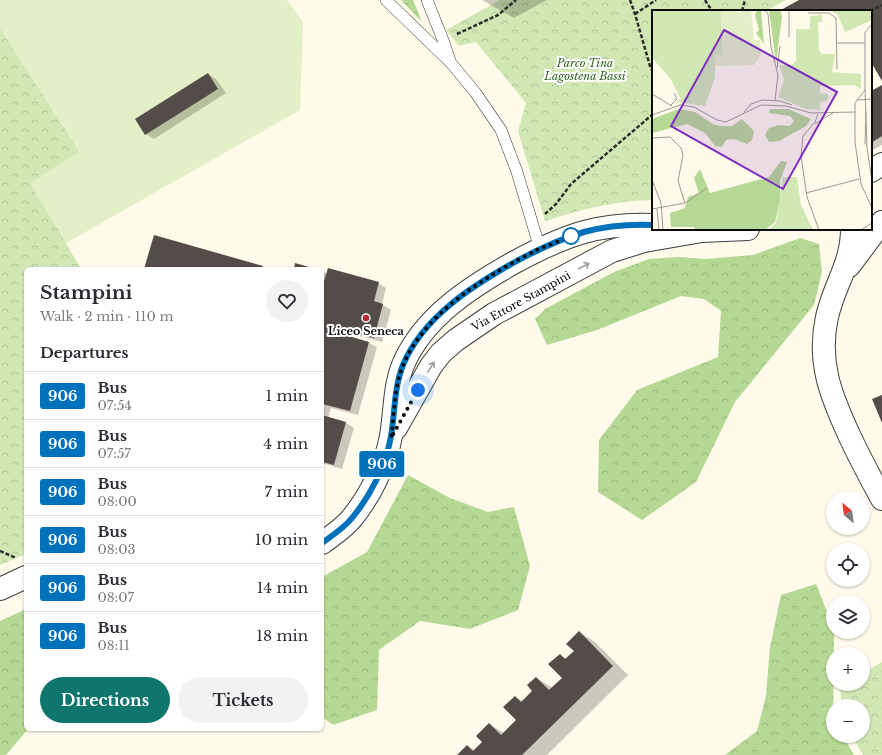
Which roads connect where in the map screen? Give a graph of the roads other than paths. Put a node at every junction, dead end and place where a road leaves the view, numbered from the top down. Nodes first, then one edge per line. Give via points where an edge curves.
1 (386, 0) edge
2 (427, 0) edge
3 (450, 63) junction
4 (882, 164) edge
5 (872, 170) edge
6 (882, 222) edge
7 (652, 224) edge
8 (696, 230) edge
9 (852, 230) edge
10 (540, 249) junction
11 (844, 273) junction
12 (391, 438) junction
13 (882, 500) edge
14 (324, 541) edge
15 (23, 568) edge
16 (0, 589) edge

1 - 3 lane
2 - 3 lane via 444,40
3 - 10 lane via 475,92 501,130 517,172
4 - 5 street
6 - 11 street
7 - 10 street, Via Ettore Stampini via 595,229
12 -> 8 street, Via Ettore Stampini via 436,360 448,346 473,327 612,251
9 - 11 street
10 - 12 street, Via Ettore Stampini via 484,279 459,297 428,326 408,355 400,374
11 - 13 street via 827,316 823,348 825,370 836,408
12 - 14 street, Via Ettore Stampini via 377,476 365,499 352,518
15 - 16 street

